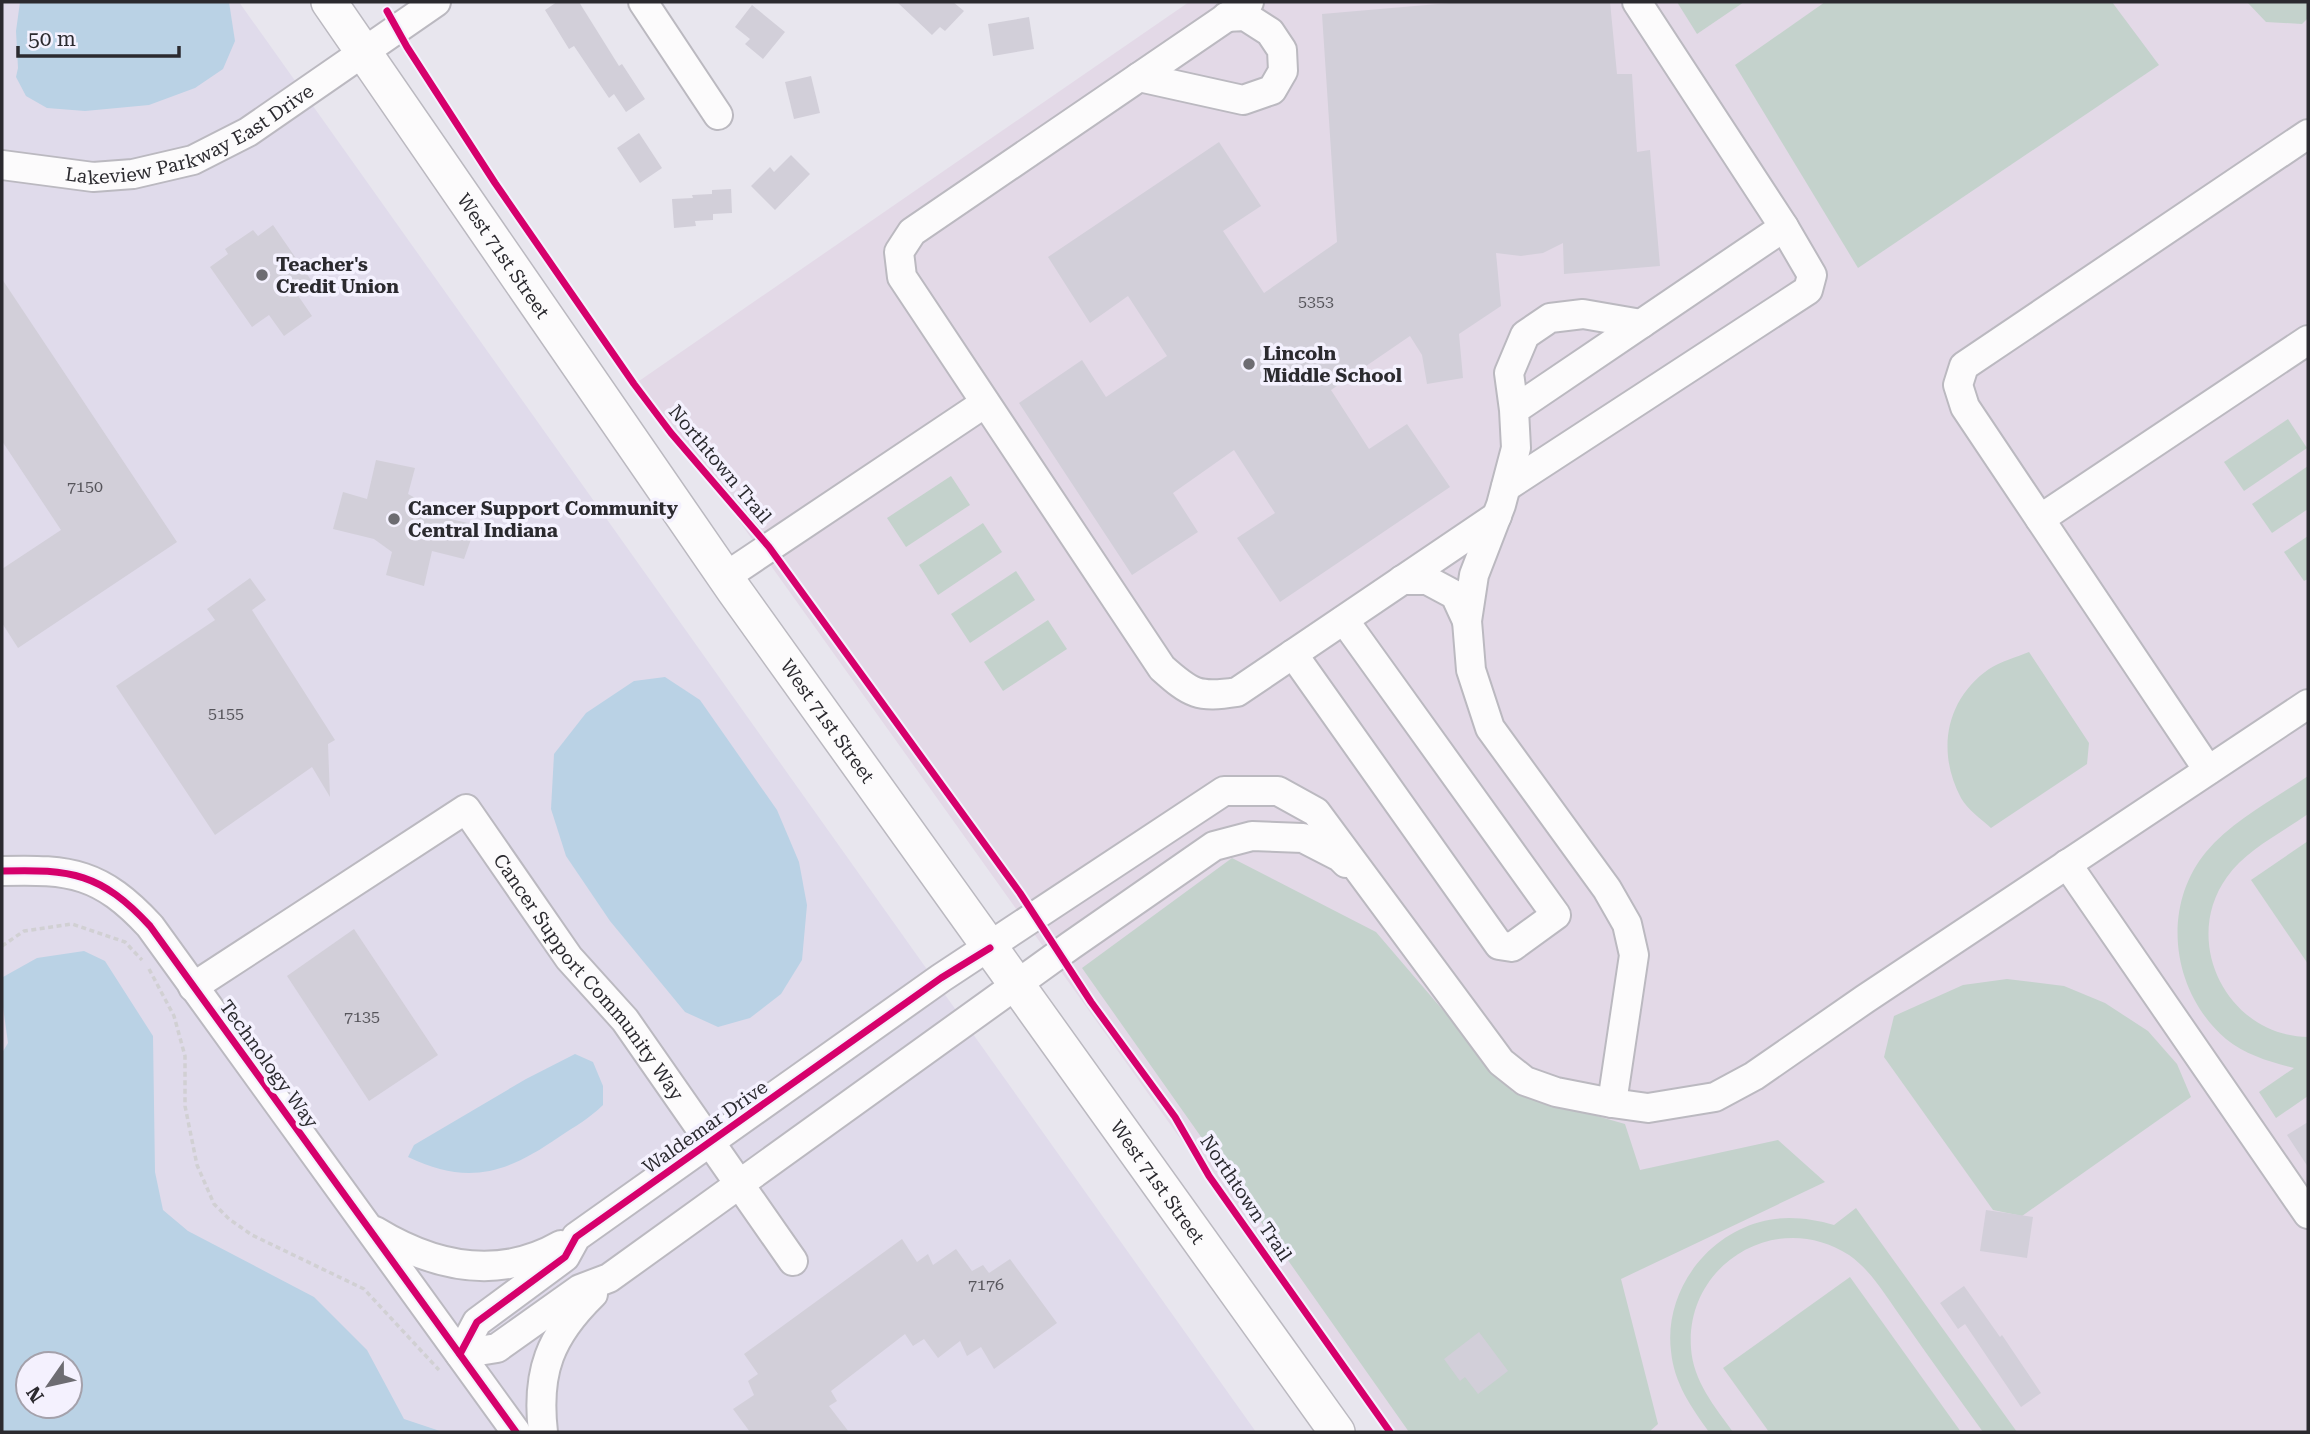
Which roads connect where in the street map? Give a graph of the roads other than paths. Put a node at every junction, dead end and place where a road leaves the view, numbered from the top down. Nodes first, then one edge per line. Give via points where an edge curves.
1 (329, 2) edge
2 (436, 2) edge
3 (643, 2) edge
4 (1264, 2) edge
5 (1637, 2) edge
6 (1238, 9) edge
7 (1270, 32) junction
8 (364, 51) junction
9 (1139, 77) junction
10 (718, 115) dead end
11 (2308, 134) edge
12 (2, 165) edge
13 (1784, 227) junction
14 (1641, 324) junction
15 (2308, 340) edge
16 (985, 403) junction
17 (1514, 410) junction
18 (1506, 487) junction
19 (1497, 516) junction
20 (2040, 519) junction
21 (725, 576) junction
22 (1402, 580) junction
23 (1344, 620) junction
24 (1467, 621) junction
25 (1293, 654) junction
26 (2308, 704) edge
27 (2208, 770) junction
28 (2067, 864) junction
29 (2, 872) edge
30 (1384, 902) junction
31 (990, 948) junction
32 (1016, 985) junction
33 (193, 987) junction
34 (1612, 1103) junction
35 (710, 1143) junction
36 (738, 1184) junction
37 (2308, 1214) edge
38 (368, 1226) junction
39 (576, 1237) junction
40 (793, 1261) dead end
41 (608, 1278) junction
42 (451, 1364) junction
43 (516, 1432) edge
44 (543, 1432) edge
45 (1337, 1432) edge

1 - 8 main road, West 71st Street
2 - 8 street, Lakeview Parkway East Drive
3 - 10 street
4 - 7 street via 1262,10
5 - 13 street
6 - 7 street
6 - 9 street
7 - 9 street via 1282,50 1283,71 1272,90 1243,100
8 - 12 street, Lakeview Parkway East Drive via 248,132 183,163 93,177
8 - 21 main road, West 71st Street
9 - 16 street via 912,232 899,252 902,277
11 - 20 street via 1964,366 1958,385 1965,407
13 - 14 street
13 - 18 street via 1812,275 1808,290
14 - 17 street
14 - 17 street via 1583,314 1550,318 1533,329 1525,335 1509,373
15 - 20 street
16 - 21 street
16 - 25 street via 1162,668 1183,687 1209,696 1237,692
17 - 18 street via 1516,448
18 - 19 street
19 - 22 street
19 - 24 street via 1474,575
20 - 27 street
21 - 31 main road, West 71st Street
22 - 23 street
22 - 24 street via 1427,580 1455,595
23 - 25 street
23 - 25 street via 1556,915 1512,947 1499,945
24 - 34 street via 1471,670 1490,728 1607,889 1627,924 1634,955
26 - 27 street
27 - 28 street
28 - 34 street via 1725,1092 1648,1108
28 - 37 street
29 - 33 street, Technology Way via 66,872 113,891 150,926
30 - 31 street, Waldemar Drive via 1316,811 1278,792 1224,791
30 - 32 street via 1340,857 1303,838 1252,836 1214,846
30 - 34 street via 1501,1062 1525,1081
31 - 32 main road, West 71st Street
31 - 35 street, Waldemar Drive
32 - 36 street
32 - 45 main road, West 71st Street
33 - 35 street, Cancer Support Community Way via 466,809 569,958 625,1020
33 - 38 street, Technology Way
35 - 36 street, Cancer Support Community Way
35 - 39 street, Waldemar Drive
36 - 40 street, Cancer Support Community Way
36 - 41 street
38 - 39 street via 396,1244 452,1265 524,1262
38 - 42 street, Technology Way
39 - 42 street, Waldemar Drive via 565,1257 477,1322
41 - 42 street via 580,1289 497,1348
41 - 44 street via 570,1318 550,1350 541,1390
42 - 43 street, Technology Way

